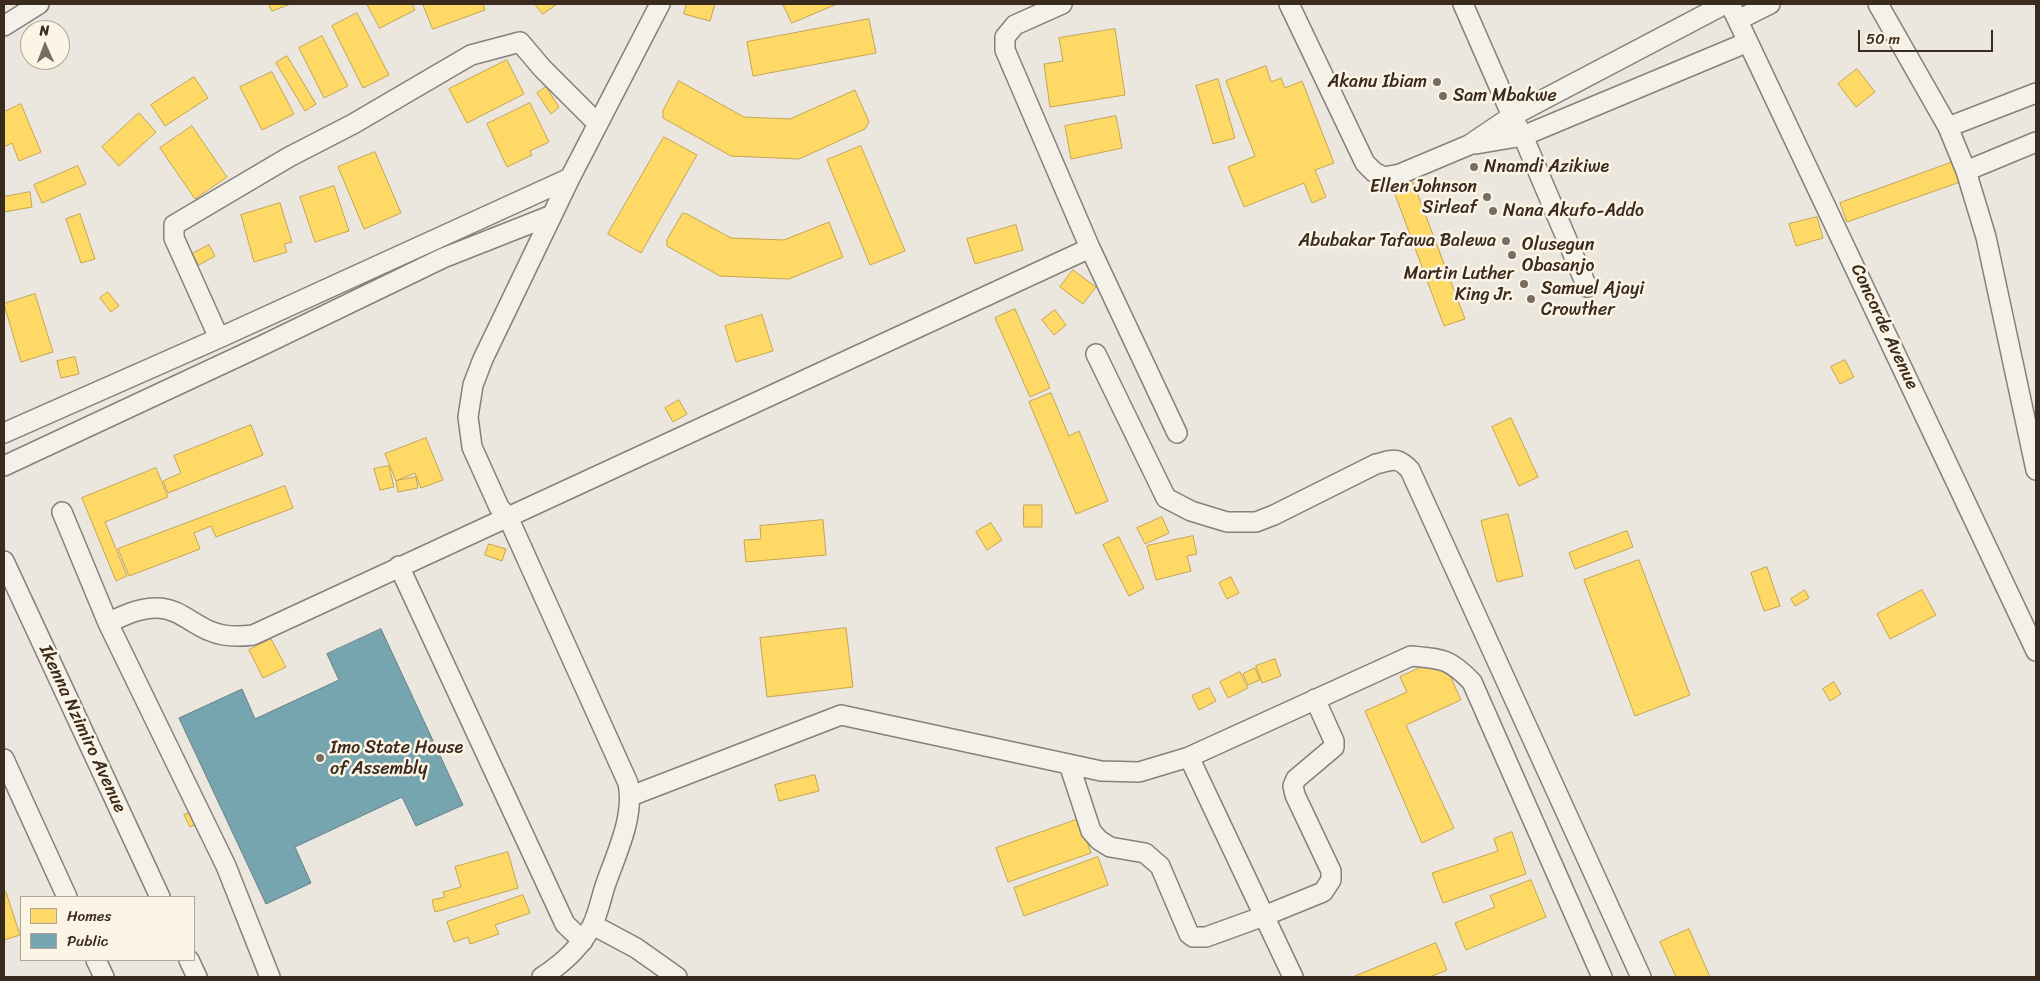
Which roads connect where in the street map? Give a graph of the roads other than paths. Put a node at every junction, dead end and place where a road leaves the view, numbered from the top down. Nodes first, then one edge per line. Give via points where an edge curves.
1 (39, 4) edge
2 (660, 4) edge
3 (1062, 4) edge
4 (1289, 4) edge
5 (1463, 4) edge
6 (1725, 4) edge
7 (1770, 4) edge
8 (1878, 4) edge
9 (1734, 12) edge
10 (4, 26) edge
11 (1748, 42) junction
12 (2036, 93) edge
13 (1512, 116) junction
14 (598, 124) junction
15 (1948, 127) junction
16 (1523, 136) junction
17 (2036, 142) edge
18 (1469, 145) junction
19 (1966, 170) junction
20 (570, 178) junction
21 (552, 215) junction
22 (1090, 248) junction
23 (1587, 287) dead end
24 (219, 338) junction
25 (1096, 354) dead end
26 (4, 433) edge
27 (1177, 433) dead end
28 (4, 466) edge
29 (2036, 470) edge
30 (62, 512) dead end
31 (508, 517) junction
32 (4, 561) edge
33 (399, 566) junction
34 (108, 623) junction
35 (2036, 651) edge
36 (1315, 699) junction
37 (1189, 757) junction
38 (4, 759) edge
39 (1069, 764) junction
40 (631, 796) junction
41 (67, 896) edge
42 (160, 896) edge
43 (1264, 916) junction
44 (593, 925) junction
45 (582, 941) junction
46 (96, 961) edge
47 (189, 961) edge
48 (104, 977) edge
49 (197, 977) edge
50 (270, 977) edge
51 (542, 977) edge
52 (677, 977) edge
53 (1293, 977) edge
54 (1602, 977) edge
55 (1642, 977) edge

1 - 10 street
2 - 14 street
3 - 22 street via 1015,25 1005,37 1006,50
4 - 18 street via 1365,163 1374,172 1384,177 1400,174
5 - 13 street
6 - 13 street
7 - 9 street
8 - 15 street
9 - 11 street, Concorde Avenue
11 - 16 street
11 - 35 street, Concorde Avenue
12 - 15 street
13 - 16 street
13 - 18 street
14 - 20 street
14 - 24 street via 520,42 471,55 353,124 289,157 174,225 174,238
15 - 19 street
16 - 18 street
16 - 23 street
17 - 19 street
19 - 29 street via 1986,237
20 - 21 street
20 - 24 street
21 - 28 street via 443,258
21 - 31 street via 483,359 473,385 468,417 472,448 499,507
22 - 27 street
22 - 31 street
24 - 26 street
25 - 55 street via 1166,498 1191,511 1226,522 1256,522 1376,464 1402,461 1410,470
30 - 34 street
31 - 33 street
31 - 40 street
32 - 42 street, Ikenna Nzimiro Avenue
33 - 34 street via 253,635 235,637 210,631 182,614 158,608 132,611
33 - 45 street via 565,924
34 - 50 street via 226,866
36 - 37 street
36 - 43 street via 1334,747 1296,779 1293,786 1331,871 1331,880 1323,892
36 - 54 street via 1411,656 1440,659 1457,666 1472,682
37 - 39 street via 1139,772 1101,771
37 - 43 street
38 - 41 street
39 - 40 street via 841,715
39 - 43 street via 1091,831 1110,847 1145,854 1160,866 1189,934 1206,937
40 - 44 street via 628,818
43 - 53 street
44 - 45 street
44 - 52 street via 636,948
45 - 51 street via 562,964
46 - 48 street
47 - 49 street

